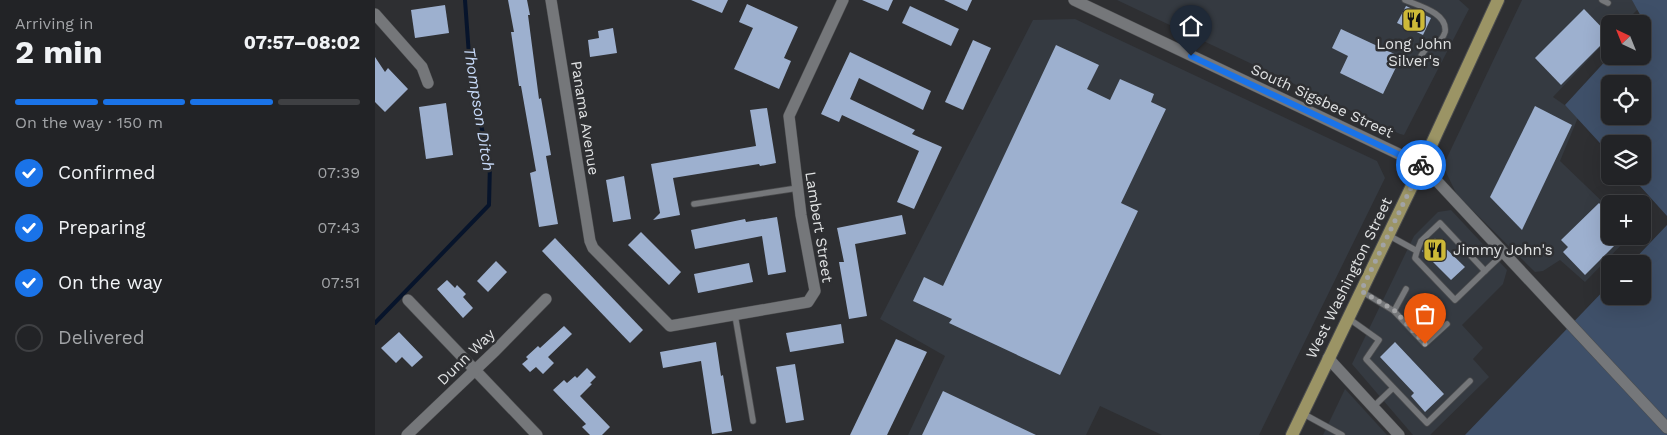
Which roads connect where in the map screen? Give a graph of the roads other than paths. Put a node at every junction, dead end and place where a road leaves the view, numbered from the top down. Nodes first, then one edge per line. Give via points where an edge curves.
1 (551, 0) edge
2 (843, 0) edge
3 (1074, 0) edge
4 (1405, 0) edge
5 (1499, 0) edge
6 (375, 14) edge
7 (1421, 56) dead end
8 (428, 83) dead end
9 (1422, 165) junction
10 (798, 188) junction
11 (694, 204) dead end
12 (1388, 236) junction
13 (590, 241) joint
14 (1417, 250) junction
15 (1504, 253) junction
16 (1485, 271) junction
17 (1406, 289) dead end
18 (1361, 291) junction
19 (408, 300) dead end
20 (546, 300) dead end
21 (1394, 310) junction
22 (735, 315) junction
23 (1347, 318) junction
24 (1447, 324) dead end
25 (1328, 358) junction
26 (474, 370) junction
27 (1470, 381) dead end
28 (1393, 388) junction
29 (1373, 407) junction
30 (1302, 414) junction
31 (753, 421) dead end
32 (1667, 428) edge
33 (1333, 433) edge
34 (407, 435) edge
35 (537, 435) edge
36 (1292, 435) edge
37 (1342, 435) edge
38 (1399, 435) edge

1 - 13 street, Panama Avenue
2 - 10 street, Lambert Street via 789,116
3 - 9 street, South Sigsbee Street
4 - 7 lane via 1439,16 1444,22 1443,36 1426,48
5 - 9 main road, West Washington Street
6 - 8 street via 422,67
9 - 12 main road, West Washington Street
9 - 15 street, South Sigsbee Street
10 - 11 lane
10 - 22 street, Lambert Street via 815,291 808,302
12 - 14 lane
12 - 18 main road, West Washington Street
13 - 22 street, Lambert Street via 593,248 671,326
14 - 16 lane via 1421,241 1440,223
14 - 16 lane via 1415,258 1455,300
15 - 16 lane
15 - 32 street, South Sigsbee Street
17 - 21 lane
18 - 21 lane
18 - 23 main road, West Washington Street
19 - 26 street
20 - 26 street, Dunn Way
21 - 24 lane via 1425,344
22 - 31 lane
23 - 25 main road, West Washington Street
23 - 28 lane via 1379,340 1366,359
25 - 29 street
25 - 30 main road, West Washington Street
26 - 34 street, Dunn Way
26 - 35 street
27 - 28 lane via 1427,423
28 - 29 lane
29 - 38 street
30 - 33 lane
30 - 36 main road, West Washington Street
33 - 37 lane

